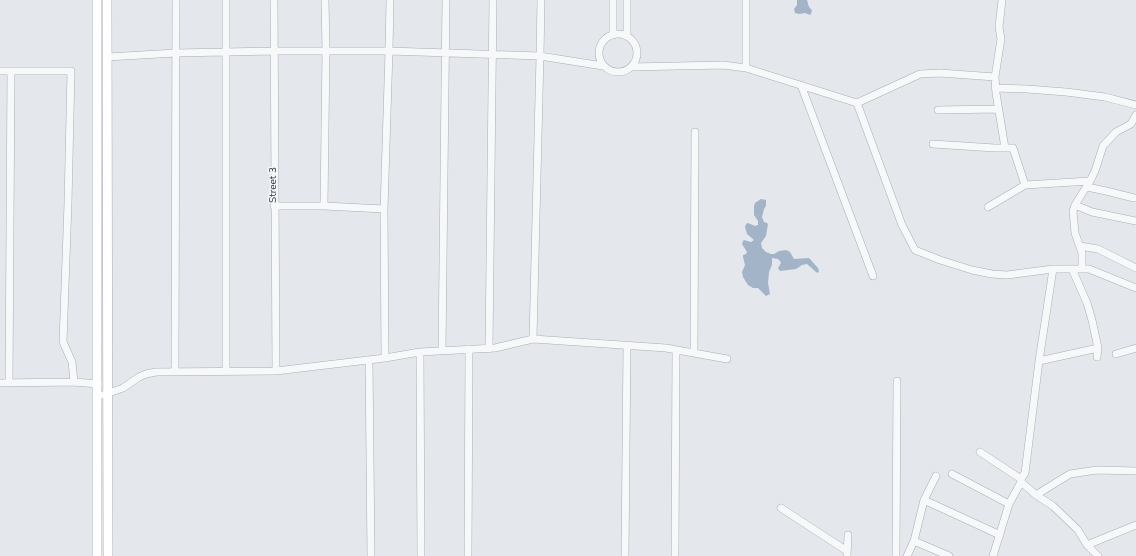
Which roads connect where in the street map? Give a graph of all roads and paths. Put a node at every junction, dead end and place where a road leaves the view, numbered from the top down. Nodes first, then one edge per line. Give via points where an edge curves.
1 (97, 0) edge
2 (107, 0) edge
3 (176, 0) edge
4 (226, 0) edge
5 (274, 0) edge
6 (326, 0) edge
7 (390, 0) edge
8 (446, 0) edge
9 (493, 0) edge
10 (540, 0) edge
11 (613, 0) edge
12 (627, 0) edge
13 (746, 0) edge
14 (1002, 0) edge
15 (613, 35) junction
16 (627, 36) junction
17 (326, 50) junction
18 (274, 51) junction
19 (389, 51) junction
20 (226, 52) junction
21 (446, 52) junction
22 (176, 53) junction
23 (493, 55) junction
24 (540, 56) junction
25 (107, 57) junction
26 (603, 66) junction
27 (632, 67) junction
28 (746, 68) junction
29 (0, 71) edge
30 (11, 71) junction
31 (995, 77) junction
32 (801, 85) junction
33 (996, 88) junction
34 (857, 103) junction
35 (1136, 105) edge
36 (998, 109) junction
37 (938, 110) dead end
38 (1136, 115) edge
39 (1133, 125) edge
40 (695, 132) dead end
41 (933, 144) dead end
42 (1006, 148) junction
43 (1089, 184) junction
44 (1025, 186) junction
45 (1134, 198) dead end
46 (1075, 205) junction
47 (274, 206) junction
48 (324, 206) junction
49 (988, 207) dead end
50 (384, 209) junction
51 (1136, 221) edge
52 (1080, 246) junction
53 (1072, 268) junction
54 (1136, 268) edge
55 (1052, 269) junction
56 (1082, 269) junction
57 (872, 276) dead end
58 (1136, 288) edge
59 (534, 339) junction
60 (627, 345) junction
61 (1098, 348) junction
62 (1136, 348) edge
63 (469, 349) junction
64 (489, 349) junction
65 (676, 350) junction
66 (442, 351) junction
67 (420, 352) junction
68 (694, 353) junction
69 (1116, 354) dead end
70 (1097, 357) dead end
71 (385, 358) junction
72 (727, 359) dead end
73 (369, 360) junction
74 (1039, 361) junction
75 (276, 371) junction
76 (175, 372) junction
77 (226, 372) junction
78 (897, 381) dead end
79 (74, 382) junction
80 (0, 383) edge
81 (9, 383) junction
82 (98, 384) junction
83 (108, 394) junction
84 (98, 398) junction
85 (980, 452) dead end
86 (1136, 471) edge
87 (952, 474) dead end
88 (936, 476) dead end
89 (1021, 481) junction
90 (1036, 495) junction
91 (924, 500) junction
92 (1009, 504) junction
93 (782, 508) dead end
94 (1136, 525) edge
95 (848, 535) dead end
96 (1000, 535) junction
97 (914, 541) junction
98 (1087, 545) junction
99 (847, 553) edge
100 (98, 556) edge
101 (108, 556) edge
102 (371, 556) edge
103 (421, 556) edge
104 (468, 556) edge
105 (625, 556) edge
106 (674, 556) edge
107 (896, 556) edge
108 (907, 556) edge
109 (949, 556) edge
110 (993, 556) edge
111 (1098, 556) edge

1 - 82 main road
2 - 25 main road
3 - 22 street
4 - 20 street
5 - 18 street, Street 3
6 - 17 street
7 - 19 street
8 - 21 street
9 - 23 street
10 - 24 street
11 - 15 street
12 - 16 street
13 - 28 street
14 - 31 street via 999,27 1001,39
15 - 16 street
15 - 26 street via 608,36 599,48
16 - 27 street via 635,44 637,51 637,58
17 - 18 street
17 - 19 street
17 - 48 street
18 - 20 street
18 - 47 street, Street 3
19 - 21 street
19 - 50 street
20 - 22 street
20 - 77 street
21 - 23 street
21 - 66 street
22 - 25 street
22 - 76 street
23 - 24 street
23 - 64 street
24 - 26 street
24 - 59 street
25 - 83 main road
26 - 27 street via 613,72
27 - 28 street via 723,65
28 - 32 street
29 - 30 street
30 - 79 street via 70,70 63,342 72,362
30 - 81 street
31 - 33 street
31 - 34 street via 920,74
32 - 34 street
32 - 57 street
33 - 35 street via 1066,92 1105,97
33 - 36 street
34 - 55 street via 902,224 915,250 972,270 992,274 1007,275
36 - 37 street
36 - 42 street
38 - 39 street
39 - 43 street via 1116,132 1103,146
40 - 68 street
41 - 42 street
42 - 44 street via 1013,148
43 - 44 street
43 - 45 street
43 - 46 street
44 - 49 street
46 - 51 street via 1092,212
46 - 52 street via 1075,234
47 - 48 street
47 - 75 street, Street 3
48 - 50 street
50 - 71 street
52 - 54 street via 1098,249
52 - 56 street
53 - 55 street
53 - 56 street
53 - 61 street via 1087,303
55 - 74 street
56 - 58 street via 1089,269
59 - 60 street
59 - 64 street
60 - 65 street
60 - 105 street
61 - 70 street
61 - 74 street
62 - 69 street
63 - 64 street
63 - 66 street
63 - 104 street
65 - 68 street
65 - 106 street
66 - 67 street
67 - 71 street
67 - 103 street
68 - 72 street
71 - 73 street
73 - 75 street
73 - 102 street
74 - 89 street via 1025,473
75 - 77 street
76 - 77 street
76 - 83 street via 146,374
78 - 107 street
79 - 81 street
79 - 82 street
80 - 81 street
82 - 84 main road
83 - 84 street
83 - 101 main road
84 - 100 main road
85 - 89 street
86 - 90 street via 1097,470 1070,474
87 - 92 street
88 - 91 street
89 - 90 street
89 - 92 street
90 - 98 street via 1053,506 1078,530
91 - 96 street
91 - 97 street
92 - 96 street
93 - 99 street
94 - 98 street
95 - 99 street
96 - 110 street
97 - 108 street
97 - 109 street
98 - 111 street

